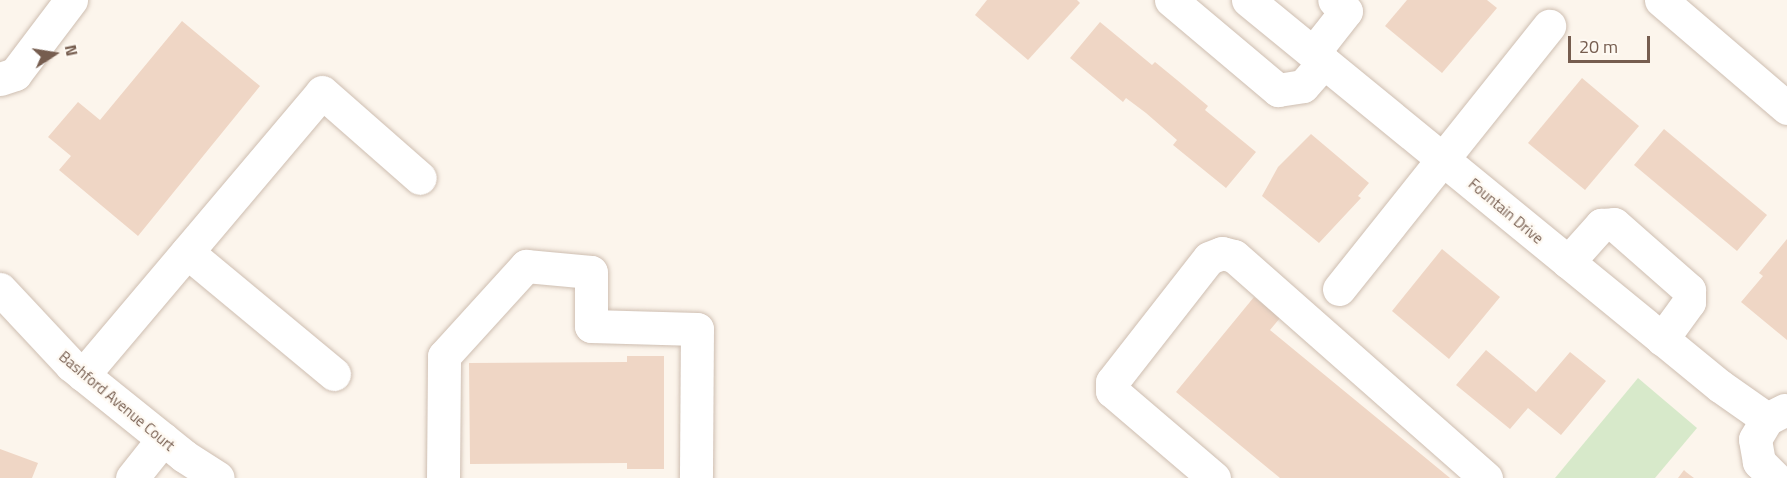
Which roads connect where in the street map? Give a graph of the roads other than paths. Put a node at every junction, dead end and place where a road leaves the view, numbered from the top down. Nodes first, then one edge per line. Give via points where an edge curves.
1 (71, 0) edge
2 (1171, 0) edge
3 (1248, 0) edge
4 (1334, 0) edge
5 (1661, 0) edge
6 (1549, 26) dead end
7 (1318, 58) junction
8 (0, 79) edge
9 (1787, 108) edge
10 (1444, 159) junction
11 (420, 178) dead end
12 (187, 252) junction
13 (1568, 262) junction
14 (0, 288) edge
15 (1339, 289) dead end
16 (1662, 339) junction
17 (334, 374) dead end
18 (83, 375) junction
19 (1777, 414) edge
20 (163, 439) junction
21 (132, 478) edge
22 (218, 478) edge
23 (443, 478) edge
24 (696, 478) edge
25 (1214, 478) edge
26 (1486, 478) edge
27 (1775, 478) edge

1 - 8 street via 15,74
2 - 7 street via 1278,90 1303,86
3 - 7 street, Fountain Drive
4 - 7 street via 1346,11
5 - 9 street
6 - 10 street
7 - 10 street, Fountain Drive
10 - 13 street, Fountain Drive
10 - 15 street
11 - 12 street via 322,92
12 - 17 street
12 - 18 street
13 - 16 street, Fountain Drive
13 - 16 street via 1601,225 1614,225 1689,290 1689,302
14 - 18 street, Bashford Avenue Court
16 - 19 street, Fountain Drive
18 - 20 street, Bashford Avenue Court
19 - 27 street, Fountain Drive via 1755,439 1759,462
20 - 21 street
20 - 22 street, Bashford Avenue Court
23 - 24 street via 444,356 526,266 591,272 591,326 697,329
25 - 26 street via 1112,391 1112,382 1209,258 1222,253 1234,256

